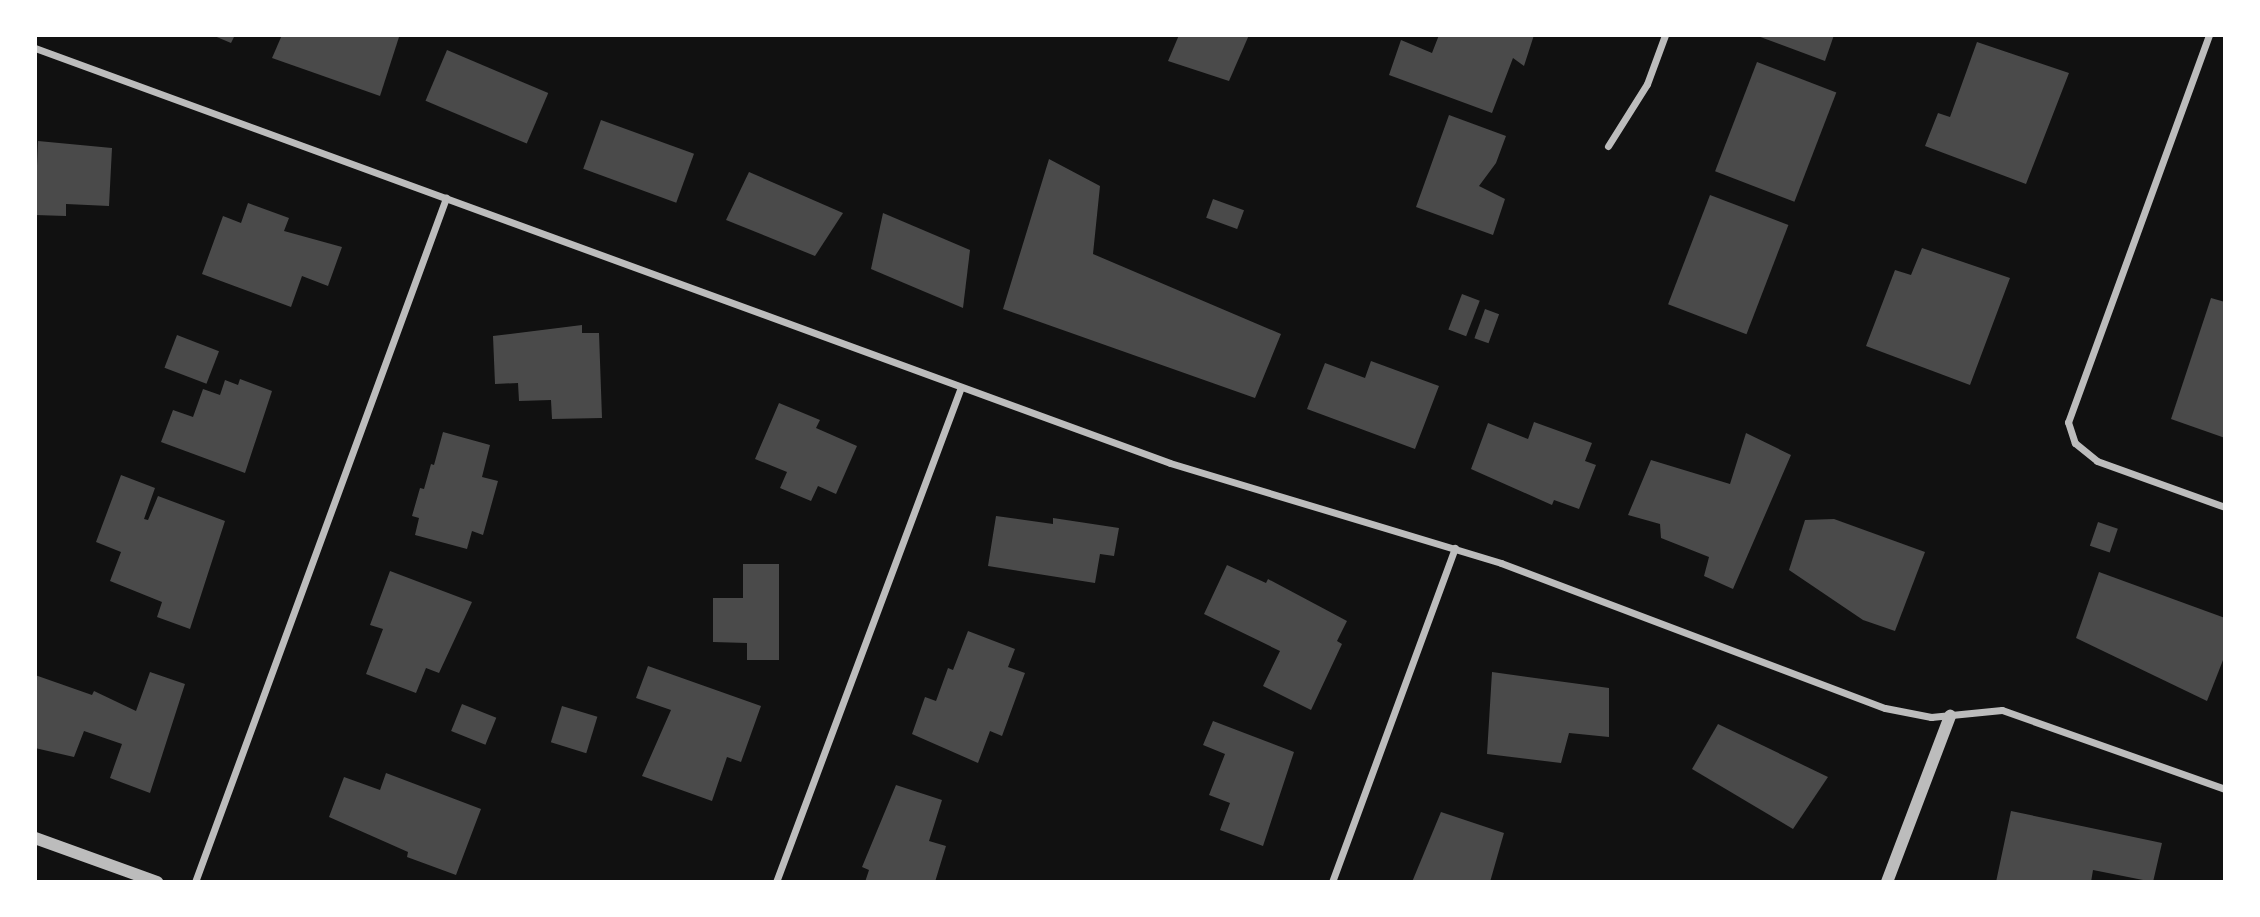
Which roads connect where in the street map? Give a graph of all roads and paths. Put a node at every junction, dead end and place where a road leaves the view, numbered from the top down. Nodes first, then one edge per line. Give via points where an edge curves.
1 (1665, 35) edge
2 (2208, 35) edge
3 (35, 48) edge
4 (1608, 146) dead end
5 (446, 198) junction
6 (961, 387) junction
7 (2225, 507) edge
8 (1455, 548) junction
9 (1950, 716) junction
10 (2225, 789) edge
11 (35, 838) edge
12 (157, 882) edge
13 (195, 882) edge
14 (776, 882) edge
15 (1332, 882) edge
16 (1887, 882) edge

1 - 4 street via 1647,84
2 - 7 street via 2068,417 2072,438 2097,461
3 - 5 street
5 - 6 street
5 - 13 street
6 - 8 street via 1225,482
6 - 14 street
8 - 9 street via 1885,708
8 - 15 street
9 - 10 street via 1987,710 2017,714
9 - 16 street
11 - 12 street

